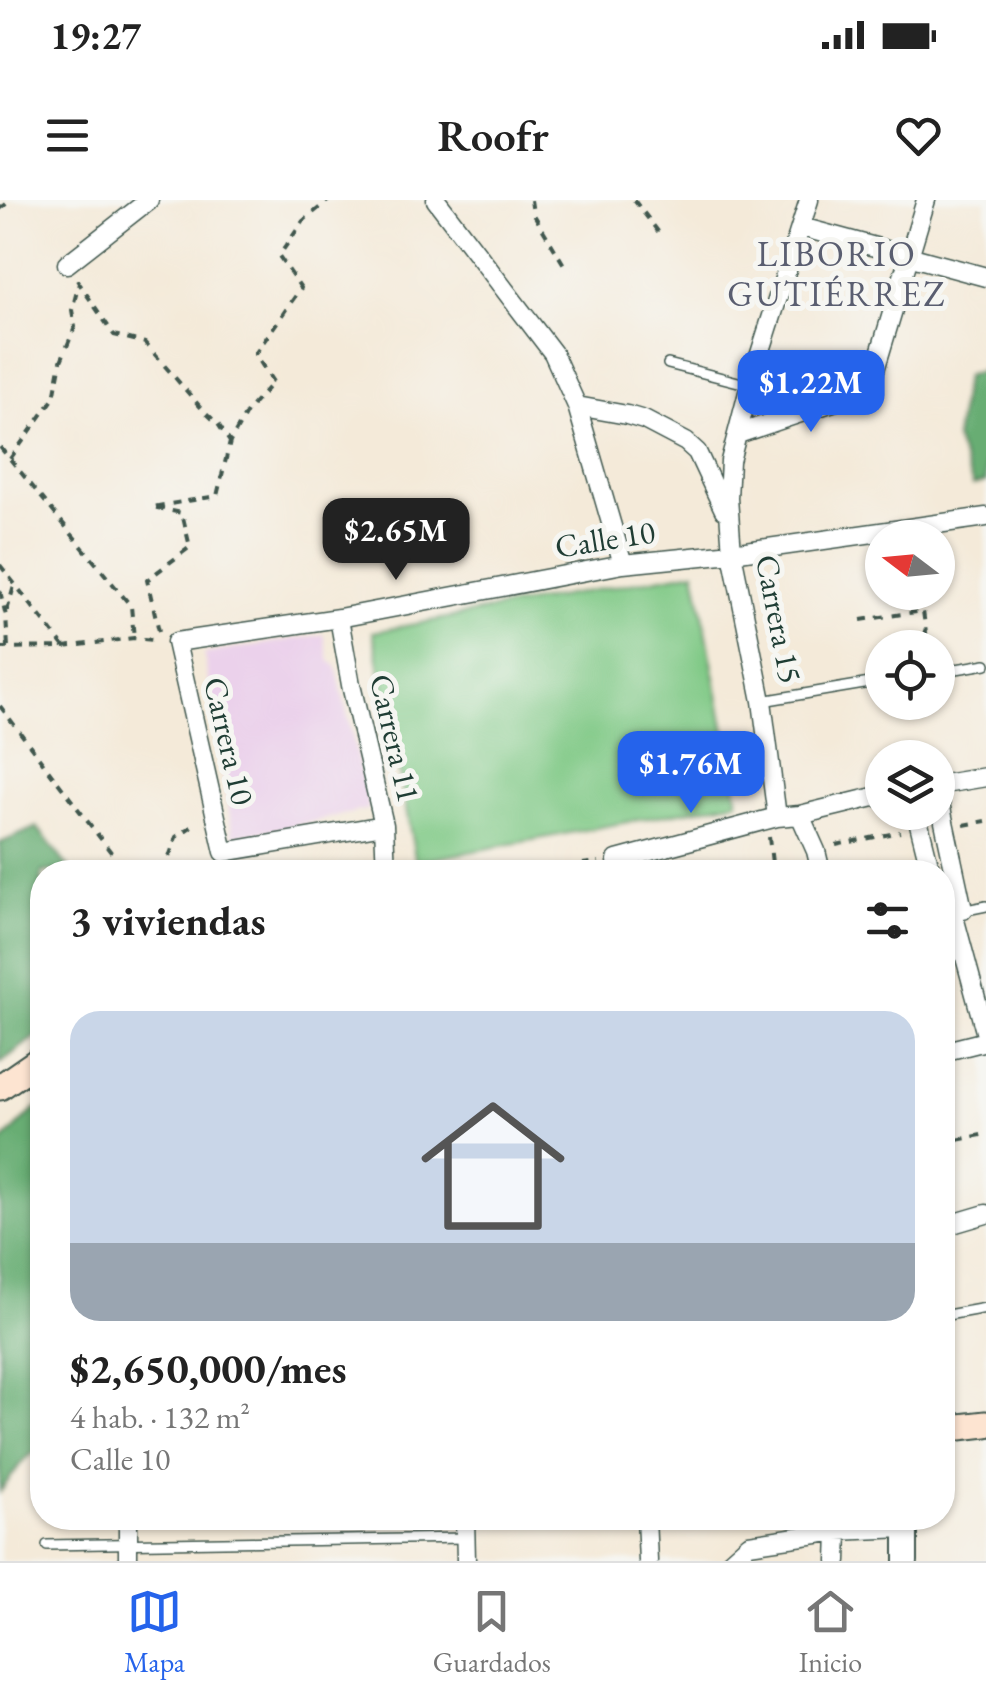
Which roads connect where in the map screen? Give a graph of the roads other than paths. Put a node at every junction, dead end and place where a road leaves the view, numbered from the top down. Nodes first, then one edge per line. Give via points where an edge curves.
1 (148, 200) edge
2 (436, 200) edge
3 (809, 200) edge
4 (926, 200) edge
5 (801, 227) junction
6 (910, 256) junction
7 (66, 264) road end
8 (986, 277) edge
9 (668, 364) dead end
10 (750, 385) junction
11 (578, 406) junction
12 (738, 434) junction
13 (986, 517) edge
14 (731, 524) junction
15 (732, 553) junction
16 (623, 564) junction
17 (340, 618) junction
18 (176, 642) joint
19 (986, 664) edge
20 (955, 669) edge
21 (865, 684) edge
22 (762, 701) junction
23 (986, 778) edge
24 (955, 782) edge
25 (865, 799) edge
26 (800, 815) junction
27 (777, 817) junction
28 (384, 825) junction
29 (920, 830) edge
30 (943, 830) edge
31 (385, 860) edge
32 (637, 860) edge
33 (818, 860) edge
34 (928, 860) edge
35 (946, 860) edge
36 (986, 906) edge
37 (955, 912) edge
38 (955, 920) edge
39 (986, 1038) edge
40 (955, 1048) edge
41 (30, 1066) edge
42 (0, 1087) edge
43 (986, 1214) edge
44 (955, 1224) edge
45 (986, 1308) edge
46 (955, 1314) edge
47 (986, 1424) edge
48 (955, 1428) edge
49 (465, 1530) edge
50 (647, 1530) edge
51 (846, 1530) edge
52 (906, 1530) edge
53 (838, 1531) junction
54 (465, 1538) junction
55 (47, 1546) dead end
56 (128, 1552) edge
57 (466, 1561) edge
58 (648, 1561) edge
59 (730, 1561) edge
60 (837, 1561) edge
61 (906, 1561) edge

1 - 7 street
2 - 11 street via 553,352
3 - 5 street, Carrera 15
4 - 6 street
5 - 6 street
5 - 10 street, Carrera 15
6 - 8 street
6 - 12 street via 869,390
9 - 10 lane
10 - 12 street, Carrera 15
11 - 14 street via 644,420 686,442
11 - 16 street
12 - 14 street, Carrera 15 via 730,461
13 - 15 street, Calle 10
14 - 15 street, Carrera 15
15 - 16 street, Calle 10
15 - 22 street, Carrera 15
16 - 17 street, Calle 10
17 - 18 street, Calle 10
17 - 28 street, Carrera 11
18 - 28 street, Carrera 10 via 224,852
19 - 20 lane
21 - 22 lane
22 - 27 street, Carrera 15
23 - 24 street
25 - 26 street
26 - 27 street
26 - 33 street
27 - 32 street
28 - 31 street, Carrera 11
29 - 34 street
30 - 35 street
36 - 37 lane
38 - 39 street
39 - 40 street
41 - 42 main road
43 - 44 street
45 - 46 lane
47 - 48 main road
49 - 54 street
50 - 58 street
51 - 53 street
52 - 61 street
53 - 59 street via 749,1544
53 - 60 street
54 - 56 lane
54 - 57 street
55 - 56 lane

